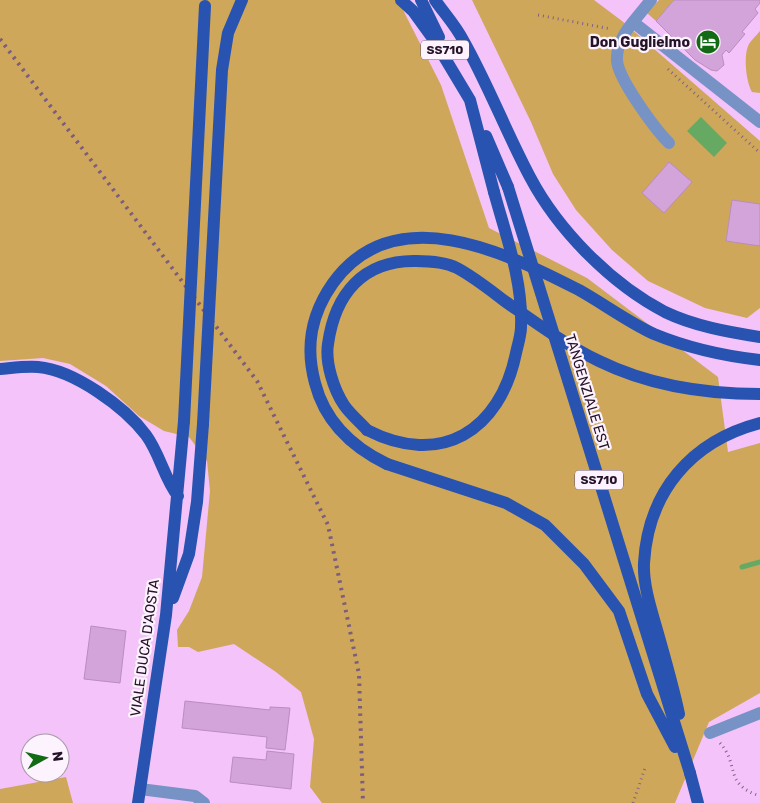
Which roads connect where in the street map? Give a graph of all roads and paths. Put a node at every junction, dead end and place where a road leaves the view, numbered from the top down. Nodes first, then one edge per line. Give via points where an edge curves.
1 (242, 0) edge
2 (401, 0) edge
3 (421, 0) edge
4 (435, 0) edge
5 (651, 0) edge
6 (205, 2) edge
7 (538, 15) dead end
8 (629, 27) junction
9 (661, 64) dead end
10 (470, 100) junction
11 (760, 122) edge
12 (669, 143) dead end
13 (760, 153) edge
14 (760, 337) edge
15 (760, 360) edge
16 (0, 369) edge
17 (760, 394) edge
18 (760, 423) edge
19 (178, 496) junction
20 (166, 615) junction
21 (760, 713) edge
22 (711, 732) joint
23 (645, 768) dead end
24 (690, 773) junction
25 (140, 789) junction
26 (760, 796) edge
27 (138, 803) edge
28 (204, 803) edge
29 (633, 803) edge
30 (698, 803) edge

1 - 20 main road, bridge via 228,33 222,70 197,502 189,554
2 - 10 main road via 434,40
3 - 10 main road, TANGENZIALE EST / SS710
4 - 14 main road via 463,39 530,178 552,213 582,248 617,280 665,312 714,329
5 - 8 street
6 - 19 main road, VIALE DUCA D'AOSTA, bridge
7 - 8 path
8 - 11 street
8 - 12 street via 618,46 617,62 656,130
9 - 13 path
10 - 17 main road, bridge via 518,280 519,299 520,308 521,318 521,327 513,368 488,416 469,433 440,444 412,446 387,441 367,430 344,406 332,378 327,348 330,324 340,301 356,281 375,268 402,260 430,261 455,267 478,282 508,303 516,309 523,314 538,325 598,361 641,378 688,390
10 - 24 main road, TANGENZIALE EST / SS710, bridge via 508,187
15 - 24 main road, bridge via 724,356 653,333 579,290 524,264 474,245 432,236 398,238 371,248 345,266 315,312 309,339 310,367 319,399 335,427 365,453 387,464 506,503 545,525 584,564 619,610 647,694
16 - 19 main road via 39,367 69,377 108,400 146,436
18 - 24 main road, bridge via 726,435 680,467 654,510 644,564 649,601 674,687
19 - 20 main road, VIALE DUCA D'AOSTA
20 - 25 main road, VIALE DUCA D'AOSTA
21 - 22 street
22 - 26 path via 726,750 734,778 746,792
23 - 29 path
24 - 30 main road, TANGENZIALE EST / SS710
25 - 27 main road, VIALE DUCA D'AOSTA
25 - 28 street via 196,796

